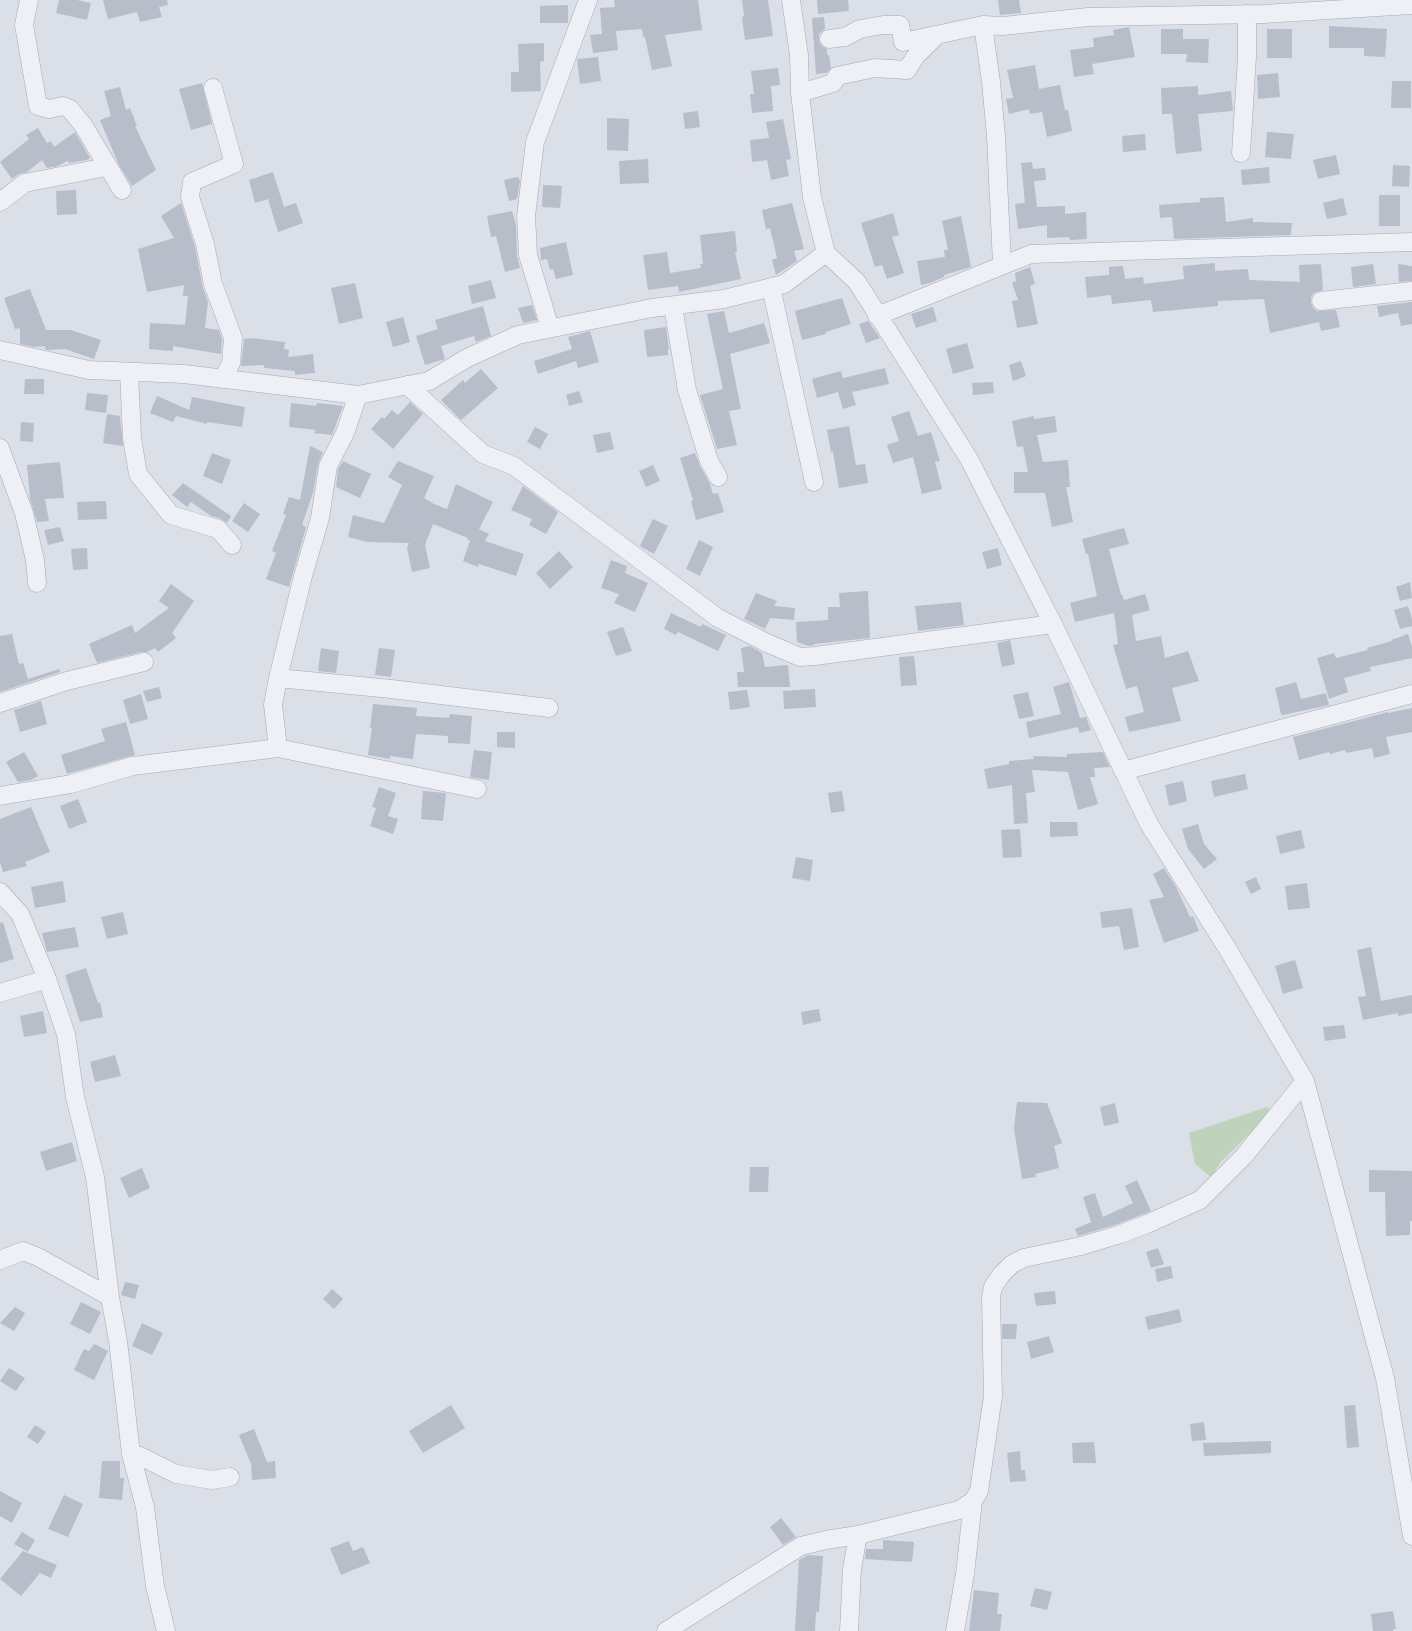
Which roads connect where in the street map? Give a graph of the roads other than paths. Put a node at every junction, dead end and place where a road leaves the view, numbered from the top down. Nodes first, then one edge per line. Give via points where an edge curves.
1 (29, 0) edge
2 (588, 0) edge
3 (791, 0) edge
4 (1412, 5) edge
5 (1243, 9) edge
6 (983, 25) junction
7 (937, 35) junction
8 (828, 39) dead end
9 (213, 88) dead end
10 (800, 93) junction
11 (1242, 153) dead end
12 (107, 164) junction
13 (122, 190) dead end
14 (0, 202) edge
15 (1412, 242) edge
16 (826, 253) junction
17 (1002, 264) junction
18 (771, 287) junction
19 (1412, 291) edge
20 (1321, 301) dead end
21 (673, 306) junction
22 (877, 316) junction
23 (550, 328) junction
24 (0, 350) edge
25 (129, 372) junction
26 (223, 379) junction
27 (407, 385) junction
28 (358, 396) junction
29 (0, 448) edge
30 (718, 477) dead end
31 (814, 482) dead end
32 (232, 545) dead end
33 (37, 583) dead end
34 (1052, 624) junction
35 (144, 662) dead end
36 (278, 678) junction
37 (1412, 694) edge
38 (0, 703) edge
39 (549, 708) dead end
40 (278, 748) junction
41 (1123, 771) junction
42 (477, 789) dead end
43 (0, 796) edge
44 (0, 892) edge
45 (47, 979) junction
46 (0, 992) edge
47 (1305, 1081) junction
48 (0, 1260) edge
49 (110, 1296) junction
50 (131, 1454) junction
51 (230, 1476) dead end
52 (1408, 1494) edge
53 (973, 1501) junction
54 (858, 1535) junction
55 (1412, 1536) edge
56 (166, 1631) edge
57 (666, 1631) edge
58 (849, 1631) edge
59 (955, 1631) edge

1 - 12 street via 24,25 38,106 70,109
2 - 23 street via 535,142 527,206 528,255
3 - 10 street via 800,55
4 - 5 street
5 - 6 street
5 - 11 street via 1247,57
6 - 7 street
6 - 17 street via 996,136
7 - 8 street via 903,42 900,25 883,25
7 - 10 street via 907,70 875,68 837,76 833,83
9 - 26 street via 234,164 192,182 190,197 213,284 233,338 231,363
10 - 16 street via 812,197
12 - 13 street
12 - 14 street via 101,168 25,183
15 - 17 street via 1031,254
16 - 18 street via 784,284
16 - 22 street via 857,282
17 - 22 street
18 - 21 street via 724,299
18 - 31 street
19 - 20 street
21 - 23 street
21 - 30 street via 687,390 709,461
22 - 34 street via 969,459
23 - 27 street via 518,334 466,358 429,381
24 - 25 street via 89,370
25 - 26 street
25 - 32 street via 132,438 138,474 171,515 218,529
26 - 28 street
27 - 28 street
27 - 34 street via 483,454 514,466 718,618 800,657
28 - 36 street via 328,466 320,518 302,576
29 - 33 street via 24,513
34 - 41 street
35 - 38 street via 68,681
36 - 39 street
36 - 40 street via 272,705
37 - 41 street
40 - 42 street
40 - 43 street via 133,766 71,784
41 - 47 street via 1149,824
44 - 45 street via 20,914
45 - 46 street
45 - 49 street via 66,1034 75,1097 94,1177
47 - 52 street via 1385,1378
47 - 53 street via 1244,1156 1200,1200 1121,1234 1024,1258 1001,1275 991,1297 993,1396 979,1491
48 - 49 street via 23,1251
49 - 50 street
50 - 51 street via 176,1474 212,1480
50 - 56 street via 145,1507 155,1586
52 - 55 street
53 - 54 street via 959,1510
53 - 59 street
54 - 57 street via 801,1546
54 - 58 street via 852,1569

